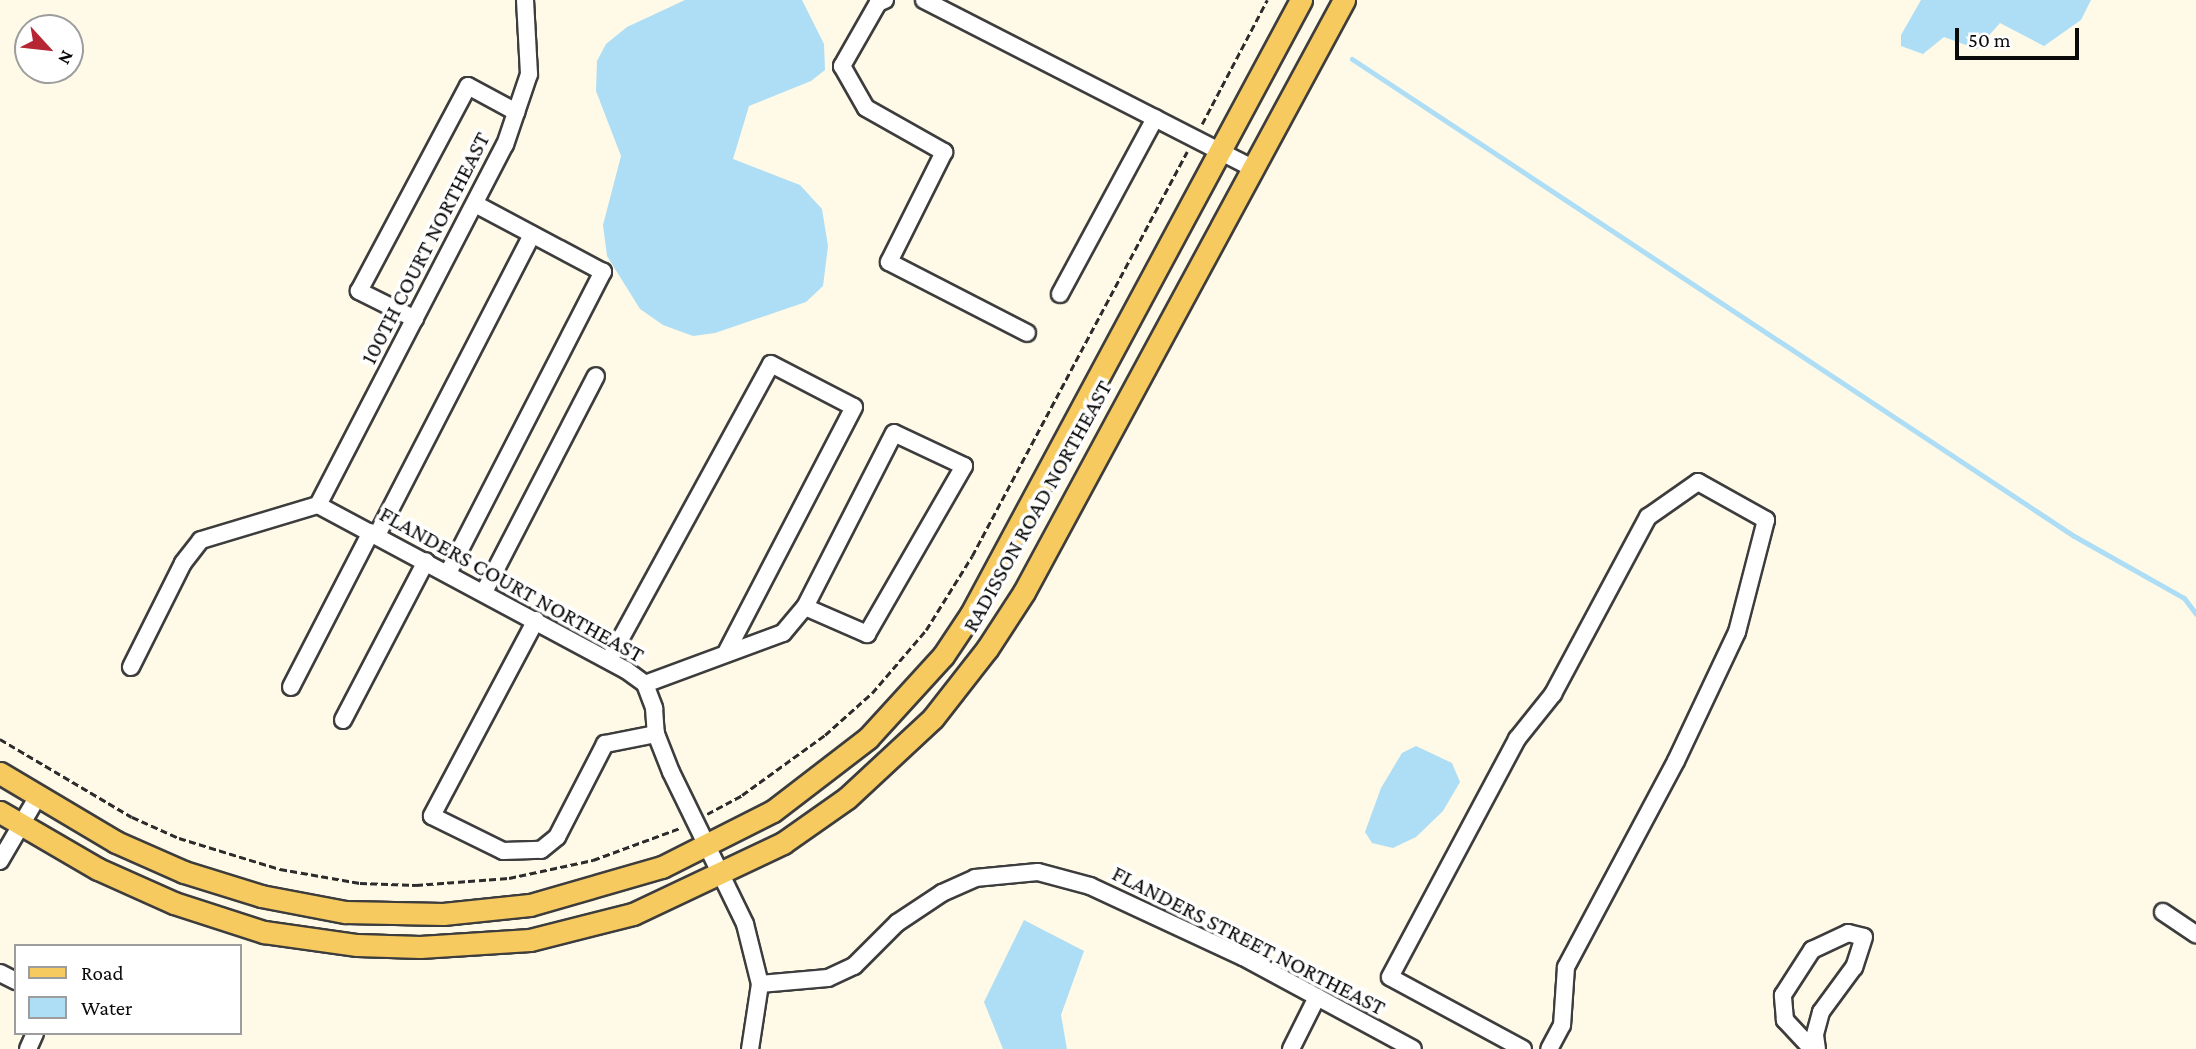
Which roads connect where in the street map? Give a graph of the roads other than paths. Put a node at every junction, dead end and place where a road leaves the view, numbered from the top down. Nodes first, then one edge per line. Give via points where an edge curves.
1 (525, 0) edge
2 (885, 0) edge
3 (924, 0) edge
4 (1301, 0) edge
5 (1344, 0) edge
6 (516, 112) junction
7 (1155, 118) junction
8 (1221, 151) junction
9 (1254, 169) junction
10 (475, 204) junction
11 (532, 235) junction
12 (1060, 294) dead end
13 (415, 319) junction
14 (1027, 333) dead end
15 (596, 376) dead end
16 (318, 505) junction
17 (374, 533) junction
18 (426, 561) junction
19 (448, 573) junction
20 (484, 592) junction
21 (805, 607) junction
22 (536, 620) junction
23 (727, 651) junction
24 (609, 660) junction
25 (131, 667) dead end
26 (645, 684) junction
27 (291, 687) dead end
28 (343, 720) dead end
29 (656, 734) junction
30 (0, 773) edge
31 (38, 796) junction
32 (0, 812) edge
33 (21, 825) junction
34 (709, 845) junction
35 (0, 861) edge
36 (724, 874) junction
37 (2163, 912) dead end
38 (2196, 934) edge
39 (760, 984) junction
40 (1317, 997) junction
41 (750, 1049) edge
42 (1292, 1049) edge
43 (1413, 1049) edge
44 (1523, 1049) edge
45 (1549, 1049) edge
46 (1812, 1049) edge
47 (1817, 1049) edge

1 - 6 street, 100TH COURT NORTHEAST via 529,74
2 - 14 street via 878,3 842,66 866,108 944,152 889,262
3 - 7 street
4 - 8 main road, RADISSON ROAD NORTHEAST
5 - 9 main road, RADISSON ROAD NORTHEAST
6 - 10 street, 100TH COURT NORTHEAST
6 - 13 street via 468,86 359,291
7 - 8 street
7 - 12 street
8 - 9 street
8 - 34 main road, RADISSON ROAD NORTHEAST via 1008,550 943,656 868,738 822,777 773,811
9 - 36 main road, RADISSON ROAD NORTHEAST via 1024,592 987,649 933,718 847,798 783,843
10 - 11 street
10 - 13 street, 100TH COURT NORTHEAST
11 - 17 street
11 - 19 street via 603,272
13 - 16 street, 100TH COURT NORTHEAST
15 - 20 street
16 - 17 street, FLANDERS COURT NORTHEAST
16 - 25 street via 201,540 183,563
17 - 18 street, FLANDERS COURT NORTHEAST
17 - 27 street
18 - 19 street, FLANDERS COURT NORTHEAST
18 - 28 street
19 - 20 street, FLANDERS COURT NORTHEAST
20 - 22 street, FLANDERS COURT NORTHEAST
21 - 21 street via 867,634 964,466 894,433
21 - 23 street via 783,633
22 - 24 street, FLANDERS COURT NORTHEAST
22 - 29 street via 432,816 503,851 541,849 557,837 605,744
23 - 24 street via 854,407 771,364
23 - 26 street
24 - 26 street, FLANDERS COURT NORTHEAST
26 - 29 street, FLANDERS COURT NORTHEAST via 654,708
29 - 34 street, FLANDERS COURT NORTHEAST
30 - 31 main road, RADISSON ROAD NORTHEAST
31 - 33 street
31 - 34 main road, RADISSON ROAD NORTHEAST via 116,842 184,872 261,896 345,912 443,914 530,905 615,884
32 - 33 main road, RADISSON ROAD NORTHEAST
33 - 35 street
33 - 36 main road, RADISSON ROAD NORTHEAST via 98,869 174,903 264,932 357,945 420,947 530,940 633,914
34 - 36 street, FLANDERS COURT NORTHEAST
36 - 39 street, FLANDERS COURT NORTHEAST via 745,924
37 - 38 street
39 - 40 street, FLANDERS STREET NORTHEAST via 828,978 854,965 897,923 942,893 975,878 1038,872 1090,886
39 - 41 street
40 - 42 street
40 - 43 street, FLANDERS STREET NORTHEAST
44 - 45 street via 1390,976 1517,739 1553,694 1648,517 1698,482 1766,520 1740,620 1676,761 1566,967 1562,1025
46 - 47 street via 1785,1020 1783,995 1812,950 1848,933 1864,937 1854,967 1821,1013 1815,1035

